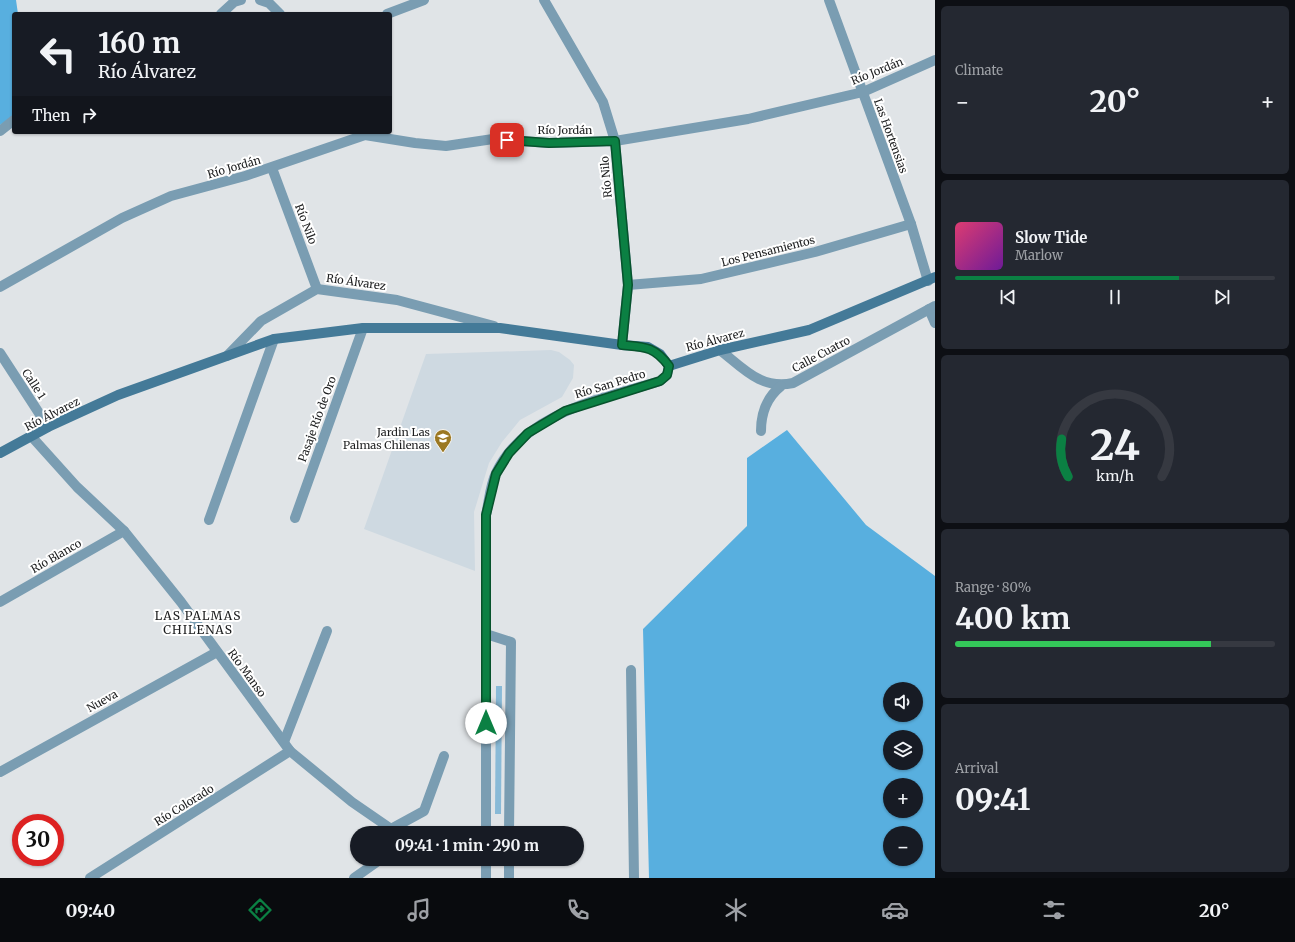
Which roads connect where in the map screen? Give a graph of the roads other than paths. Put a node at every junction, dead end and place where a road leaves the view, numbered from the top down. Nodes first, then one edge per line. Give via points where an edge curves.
1 (241, 0) edge
2 (260, 0) edge
3 (424, 0) edge
4 (544, 0) edge
5 (829, 0) edge
6 (223, 12) edge
7 (278, 12) edge
8 (392, 12) edge
9 (935, 60) edge
10 (863, 92) junction
11 (12, 121) edge
12 (0, 130) edge
13 (615, 141) junction
14 (272, 168) junction
15 (911, 224) junction
16 (932, 279) edge
17 (628, 285) junction
18 (0, 287) edge
19 (317, 289) junction
20 (932, 308) edge
21 (935, 323) edge
22 (362, 328) junction
23 (500, 328) junction
24 (274, 339) junction
25 (622, 345) junction
26 (720, 350) junction
27 (0, 353) edge
28 (227, 356) junction
29 (669, 366) junction
30 (780, 386) junction
31 (48, 427) junction
32 (761, 431) dead end
33 (32, 436) junction
34 (0, 453) edge
35 (295, 518) dead end
36 (209, 520) dead end
37 (124, 531) junction
38 (0, 602) edge
39 (327, 631) dead end
40 (486, 634) junction
41 (217, 652) junction
42 (631, 670) dead end
43 (284, 742) junction
44 (290, 751) junction
45 (444, 756) dead end
46 (0, 772) edge
47 (387, 826) edge
48 (402, 826) edge
49 (486, 826) edge
50 (509, 826) edge
51 (371, 866) edge
52 (486, 866) edge
53 (509, 866) edge
54 (90, 878) edge
55 (354, 878) edge
56 (486, 878) edge
57 (509, 878) edge
58 (634, 878) edge

1 - 6 street via 234,2
2 - 7 street via 269,3
3 - 8 street
4 - 13 street, Río Nilo via 602,102
5 - 10 street, Las Hortensias
9 - 10 street, Río Jordán
10 - 13 street, Río Jordán via 748,119
10 - 15 street, Las Hortensias
11 - 12 street
13 - 14 street, Río Jordán via 549,143 493,139 446,146 364,135
13 - 17 street, Río Nilo
14 - 18 street, Río Jordán via 171,196 122,218
14 - 19 street, Río Nilo
15 - 16 street, Las Hortensias
15 - 17 street, Los Pensamientos via 815,252 701,279
16 - 26 street, Río Álvarez via 809,330
17 - 25 street, Río Nilo
19 - 23 street, Río Álvarez via 397,300
19 - 28 street, Río Álvarez via 261,321
20 - 21 street
20 - 30 street, Calle Cuatro via 793,383
22 - 23 street, Río Álvarez
22 - 24 street, Río Álvarez
22 - 35 street, Pasaje Río de Oro
23 - 25 street, Río Álvarez
24 - 28 street, Río Álvarez
24 - 36 street
25 - 29 street, Río Álvarez via 648,347 660,354
26 - 29 street, Río Álvarez
26 - 30 street via 754,376 769,384
27 - 31 street, Calle 1
28 - 31 street, Río Álvarez via 118,395
29 - 40 street, Río San Pedro via 667,375 660,381 565,411 528,433 509,453 496,474 486,515
30 - 32 street via 772,394 762,413
31 - 33 street, Río Álvarez
33 - 34 street, Río Álvarez
33 - 37 street, Río Manso via 77,487
37 - 38 street, Río Blanco
37 - 41 street, Río Manso
39 - 43 street
40 - 49 street, Río San Pedro
40 - 50 street via 511,642
41 - 43 street, Río Manso
41 - 46 street, Nueva
42 - 58 street
43 - 44 street, Río Manso
44 - 47 street, Río Manso via 352,802
44 - 54 street, Río Colorado
45 - 48 street via 424,812
51 - 55 street
52 - 56 street
53 - 57 street

